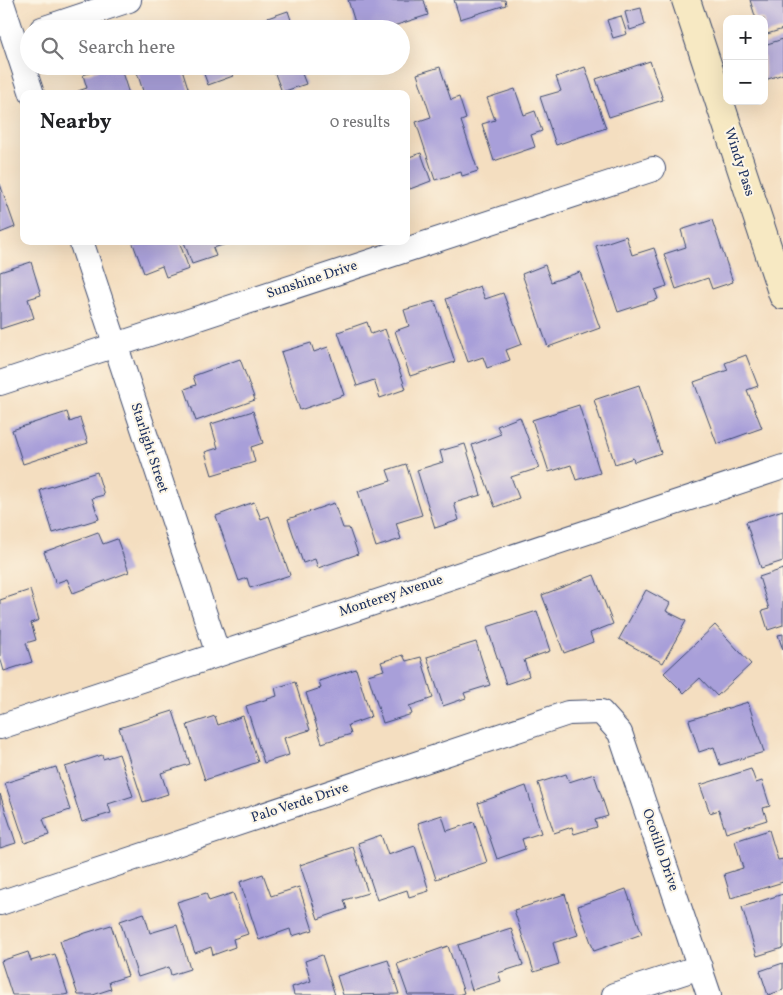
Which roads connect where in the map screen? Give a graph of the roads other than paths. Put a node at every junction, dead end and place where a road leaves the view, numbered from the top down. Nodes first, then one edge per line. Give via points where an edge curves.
1 (1, 0) edge
2 (129, 0) edge
3 (686, 0) edge
4 (69, 20) edge
5 (14, 38) edge
6 (20, 57) edge
7 (26, 75) edge
8 (31, 90) edge
9 (653, 168) dead end
10 (82, 245) edge
11 (783, 295) edge
12 (115, 345) junction
13 (0, 383) edge
14 (783, 467) edge
15 (218, 654) junction
16 (601, 712) joint
17 (0, 727) edge
18 (0, 903) edge
19 (700, 967) junction
20 (614, 995) edge
21 (709, 995) edge

1 - 5 street
2 - 4 street
3 - 11 street, Windy Pass
5 - 6 street
7 - 8 street
9 - 12 street, Sunshine Drive
10 - 12 street, Starlight Street
12 - 13 street, Sunshine Drive
12 - 15 street, Starlight Street
14 - 15 street, Monterey Avenue
15 - 17 street, Monterey Avenue
16 - 18 street, Palo Verde Drive via 568,713
16 - 19 street, Ocotillo Drive via 620,733
19 - 20 street
19 - 21 street, Ocotillo Drive

